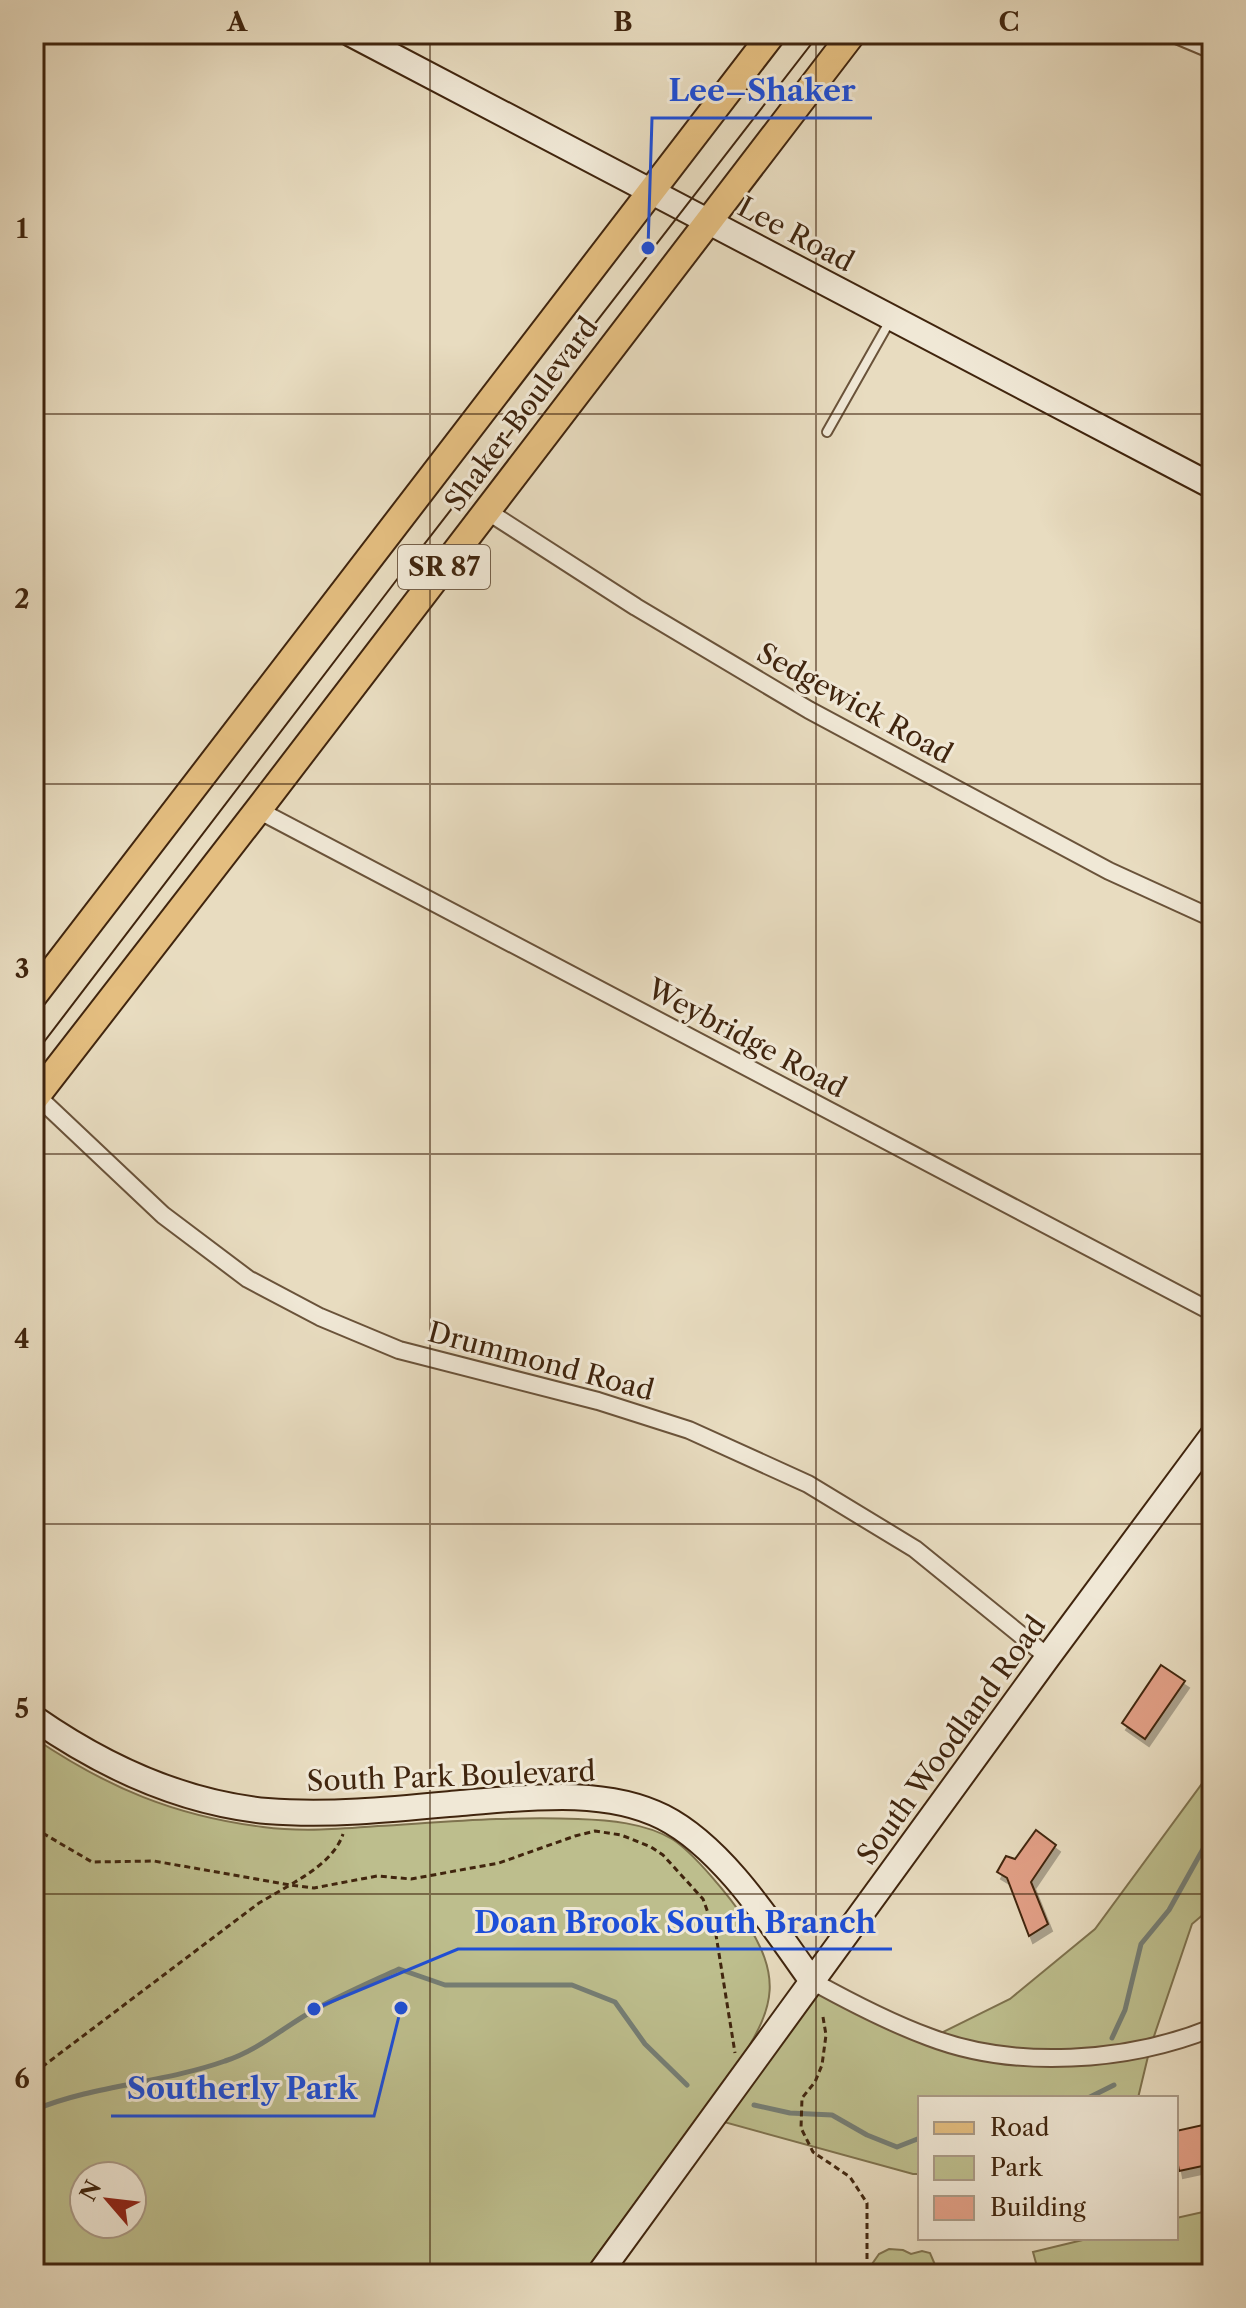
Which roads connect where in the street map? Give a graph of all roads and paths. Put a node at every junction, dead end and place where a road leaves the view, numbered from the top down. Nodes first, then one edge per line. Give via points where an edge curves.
1 (351, 34) edge
2 (772, 34) edge
3 (852, 34) edge
4 (1174, 34) edge
5 (1212, 50) edge
6 (651, 192) junction
7 (708, 221) junction
8 (892, 318) junction
9 (827, 432) dead end
10 (1212, 486) edge
11 (487, 511) junction
12 (258, 810) junction
13 (1212, 918) edge
14 (34, 995) edge
15 (35, 1098) edge
16 (1212, 1312) edge
17 (1212, 1436) edge
18 (1048, 1657) junction
19 (34, 1718) edge
20 (346, 1811) junction
21 (34, 1828) edge
22 (290, 1885) junction
23 (812, 1981) junction
24 (823, 2017) dead end
25 (1212, 2028) edge
26 (741, 2063) junction
27 (34, 2073) edge
28 (599, 2274) edge
29 (863, 2274) edge

1 - 6 street, Lee Road
2 - 6 main road, Shaker Boulevard / SR 87
3 - 7 main road, Shaker Boulevard / SR 87
4 - 5 street
6 - 7 street, Lee Road
6 - 14 main road, Shaker Boulevard / SR 87
7 - 8 street, Lee Road
7 - 11 main road, Shaker Boulevard / SR 87
8 - 9 lane
8 - 10 street, Lee Road
11 - 12 main road, Shaker Boulevard / SR 87
11 - 13 street, Sedgewick Road via 809,710 1109,871
12 - 15 main road, Shaker Boulevard / SR 87
12 - 16 street, Weybridge Road
15 - 18 street, Drummond Road via 163,1215 248,1279 399,1350 689,1430 808,1484 915,1549
17 - 18 street, South Woodland Road
18 - 23 street, South Woodland Road
19 - 20 street, South Park Boulevard via 139,1778 180,1793 265,1811
20 - 22 path via 341,1843
20 - 23 street, South Park Boulevard via 526,1798 599,1798 636,1805 666,1818 726,1867
21 - 22 path via 92,1862 154,1861
22 - 26 path via 314,1888 377,1876 411,1879 499,1863 595,1831 621,1835 663,1855 703,1899 716,1935
22 - 27 path
23 - 25 street via 879,2017 989,2053 1107,2055 1181,2041
23 - 26 street, South Woodland Road
24 - 29 path via 822,2065 802,2098 801,2128 813,2152 850,2177 867,2203
26 - 28 street, South Woodland Road via 713,2119

